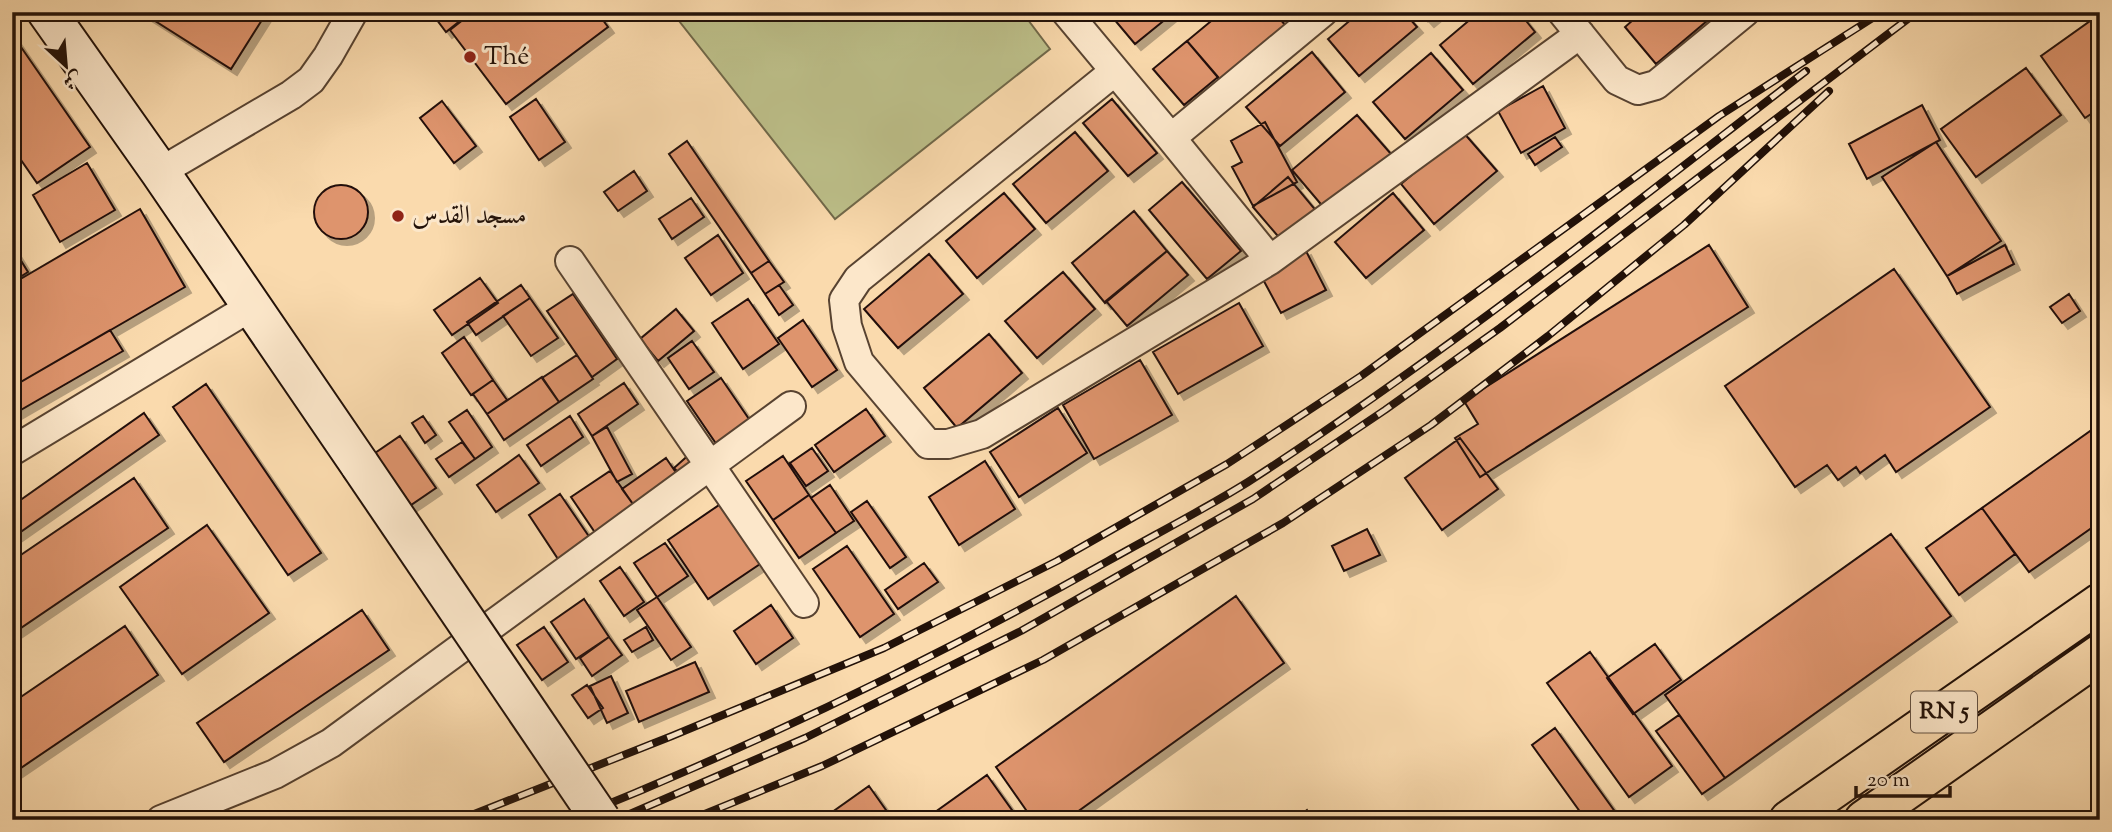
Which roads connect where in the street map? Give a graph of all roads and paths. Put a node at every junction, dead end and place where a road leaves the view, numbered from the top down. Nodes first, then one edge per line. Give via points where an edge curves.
1 (47, 12) edge
2 (352, 12) edge
3 (1066, 12) edge
4 (1323, 12) edge
5 (1562, 12) edge
6 (1745, 12) edge
7 (1580, 34) junction
8 (1115, 71) junction
9 (1171, 138) junction
10 (160, 172) junction
11 (1270, 260) junction
12 (570, 261) dead end
13 (252, 306) junction
14 (791, 405) dead end
15 (12, 451) edge
16 (709, 465) junction
17 (804, 603) dead end
18 (2100, 603) edge
19 (2100, 654) edge
20 (161, 820) edge
21 (601, 820) edge
22 (1789, 820) edge
23 (1864, 820) edge

1 - 10 main road
2 - 10 street via 311,80
3 - 8 street
4 - 9 street
5 - 7 street
6 - 7 street via 1656,85 1638,90 1617,80
7 - 11 street
8 - 9 street
8 - 11 street via 858,279 844,300 859,362 928,444 948,444 982,434
9 - 11 street
10 - 13 main road
12 - 16 street
13 - 15 street
13 - 21 main road, bridge
14 - 16 street
16 - 17 street
16 - 20 street via 331,743 275,774
18 - 22 highway, RN 5
19 - 23 highway, RN 5

